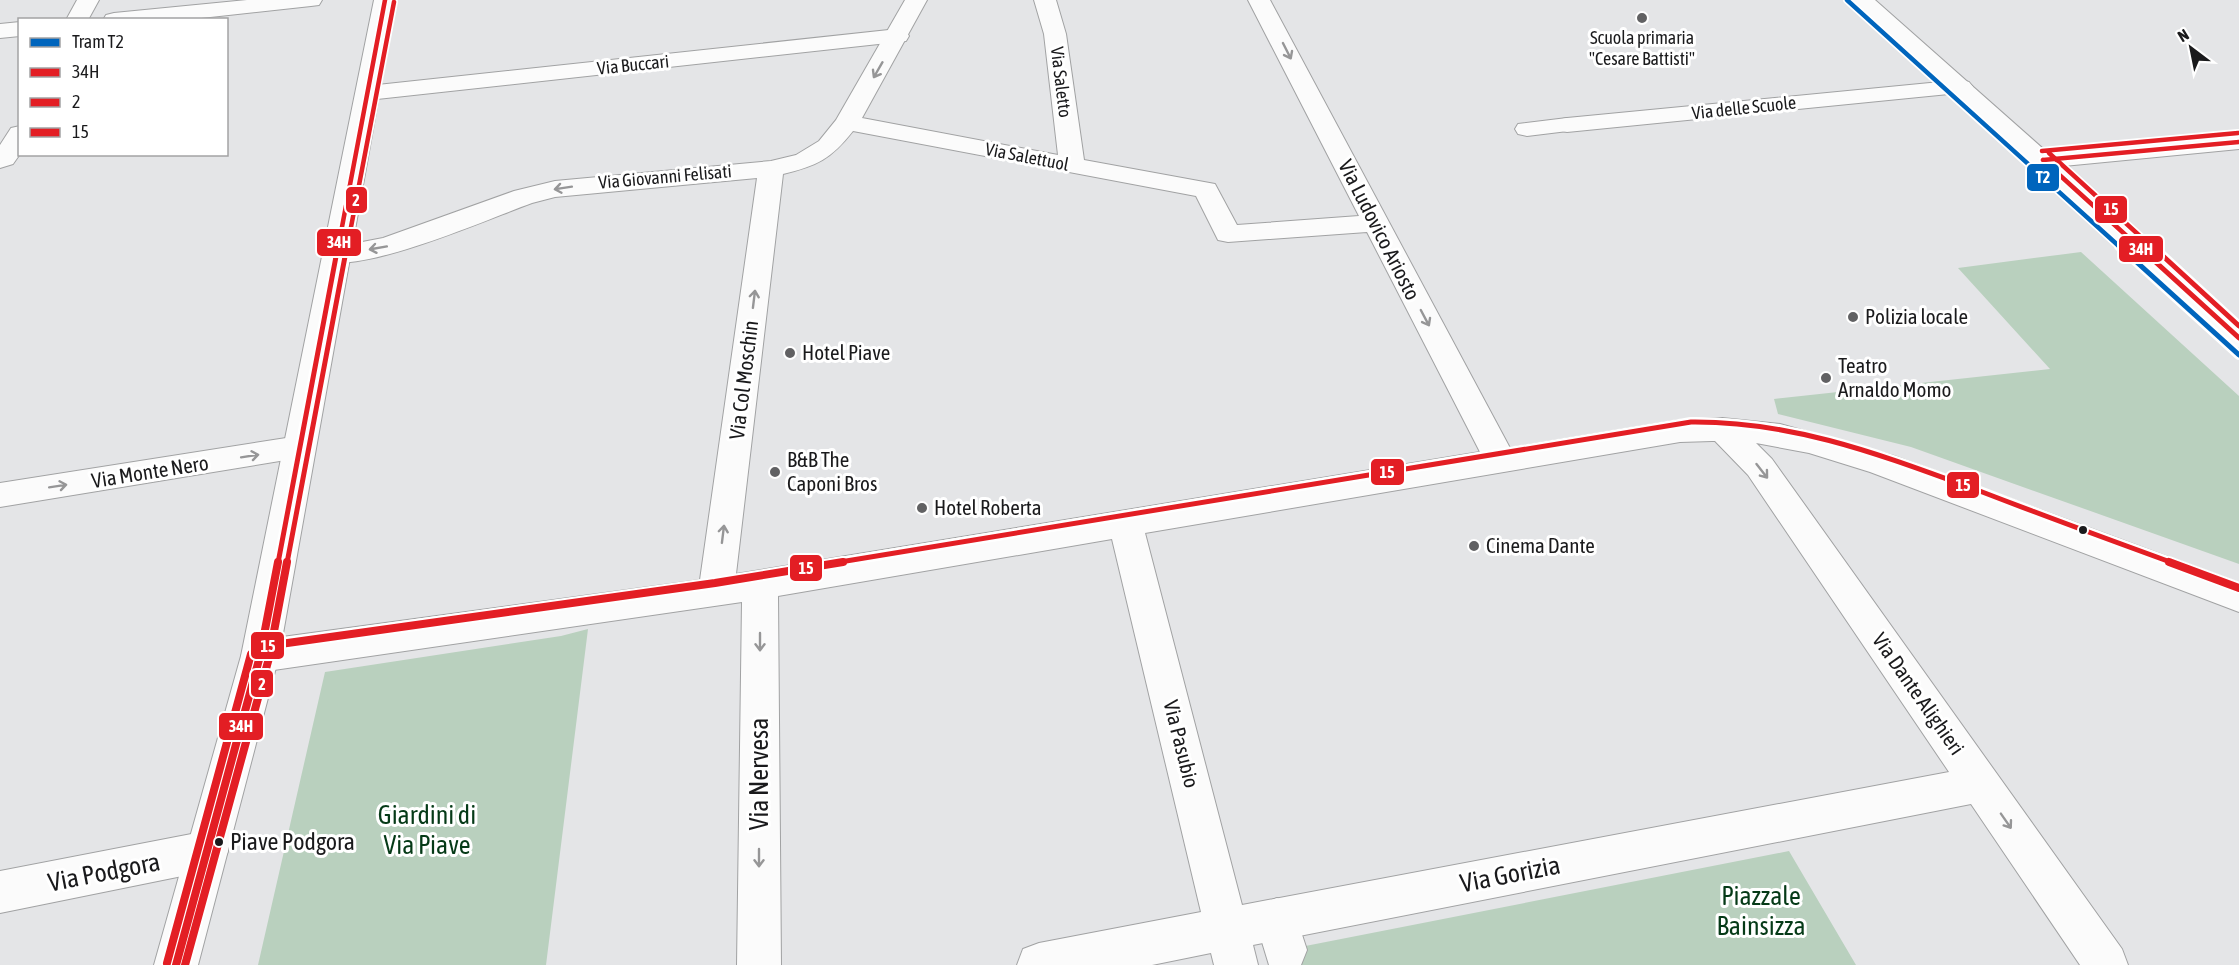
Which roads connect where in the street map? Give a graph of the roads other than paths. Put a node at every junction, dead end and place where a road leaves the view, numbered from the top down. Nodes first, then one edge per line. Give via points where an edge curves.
1 (88, 0) edge
2 (311, 0) edge
3 (385, 0) edge
4 (916, 0) edge
5 (1045, 0) edge
6 (1259, 0) edge
7 (1863, 0) edge
8 (78, 18) edge
9 (134, 18) edge
10 (18, 29) edge
11 (0, 31) edge
12 (898, 36) junction
13 (1961, 87) junction
14 (368, 93) junction
15 (847, 123) junction
16 (1527, 129) dead end
17 (18, 136) edge
18 (2239, 142) edge
19 (0, 160) edge
20 (2043, 160) junction
21 (1072, 165) junction
22 (771, 169) junction
23 (1374, 223) junction
24 (336, 255) junction
25 (2239, 338) edge
26 (1722, 429) junction
27 (299, 448) junction
28 (1500, 460) junction
29 (0, 495) edge
30 (1125, 522) junction
31 (760, 584) junction
32 (716, 592) junction
33 (2239, 598) edge
34 (260, 656) junction
35 (1980, 784) junction
36 (207, 851) junction
37 (0, 892) edge
38 (1232, 947) edge
39 (176, 965) edge
40 (759, 965) edge
41 (1039, 965) edge
42 (2106, 965) edge

1 - 8 street
2 - 9 street
3 - 14 street
4 - 12 street, Via Giovanni Felisati
5 - 21 street, Via Saletto via 1055,34
6 -> 23 street, Via Ludovico Ariosto
7 - 13 street
10 - 11 street
12 - 14 street, Via Buccari
12 -> 15 street, Via Giovanni Felisati
13 - 16 street, Via delle Scuole
13 - 20 street
14 - 24 street
15 - 21 street, Via Salettuol
15 - 22 street, Via Giovanni Felisati via 828,146 805,160
17 - 19 street
18 - 20 street
20 - 25 street
21 - 23 street, Via Salettuol via 1206,190 1228,234
22 -> 24 street, Via Giovanni Felisati via 555,189 388,246
32 -> 22 street, Via Col Moschin
23 -> 28 street, Via Ludovico Ariosto
24 - 27 street
26 - 28 street via 1680,430
26 - 33 street via 1767,433 1882,464
26 -> 35 street, Via Dante Alighieri via 1760,467
29 -> 27 street, Via Monte Nero
27 - 34 street
28 - 30 street
30 - 31 street
30 - 38 street, Via Pasubio
31 - 32 street
31 -> 40 street, Via Nervesa
32 - 34 street
34 - 36 street
35 - 38 street, Via Gorizia
35 -> 42 street, Via Dante Alighieri
36 - 37 street, Via Podgora
36 - 39 street
38 - 41 street, Via Gorizia

